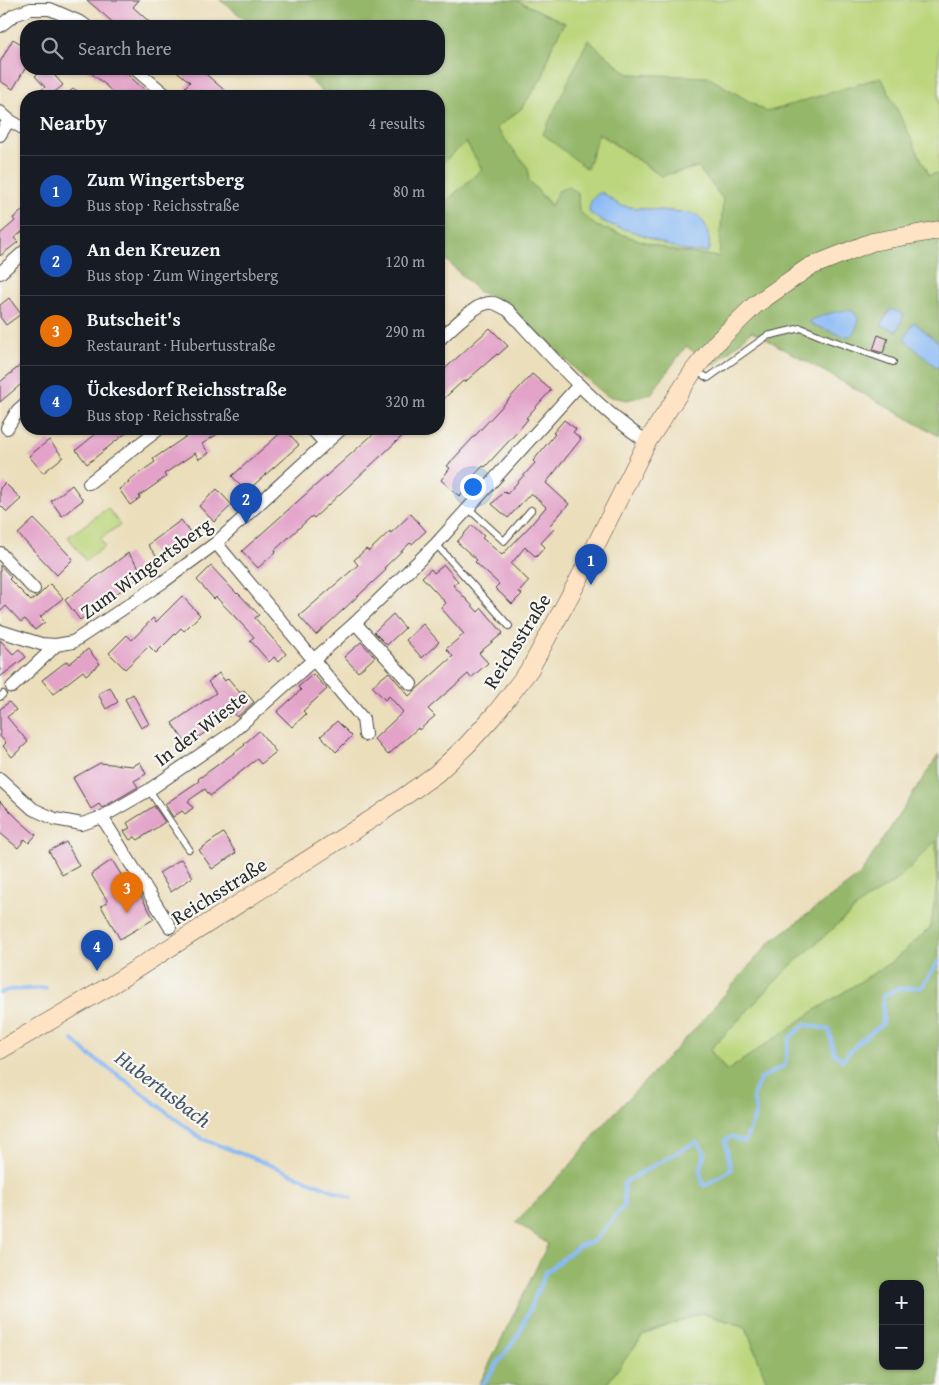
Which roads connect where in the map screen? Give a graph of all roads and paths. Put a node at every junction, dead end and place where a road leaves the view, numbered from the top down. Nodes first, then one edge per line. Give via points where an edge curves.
1 (75, 20) edge
2 (0, 26) edge
3 (143, 75) edge
4 (161, 90) edge
5 (5, 116) edge
6 (20, 126) edge
7 (0, 135) edge
8 (939, 230) edge
9 (20, 255) edge
10 (0, 273) edge
11 (445, 335) edge
12 (893, 362) dead end
13 (694, 370) junction
14 (579, 385) junction
15 (20, 408) edge
16 (7, 428) dead end
17 (151, 435) edge
18 (318, 435) edge
19 (334, 435) edge
20 (648, 442) junction
21 (325, 443) junction
22 (89, 483) dead end
23 (468, 508) junction
24 (531, 510) dead end
25 (216, 543) junction
26 (436, 544) junction
27 (0, 554) edge
28 (34, 589) dead end
29 (355, 622) junction
30 (509, 626) dead end
31 (0, 631) edge
32 (56, 645) junction
33 (314, 659) junction
34 (411, 684) dead end
35 (5, 693) edge
36 (365, 734) dead end
37 (0, 779) edge
38 (149, 790) junction
39 (102, 817) junction
40 (189, 849) dead end
41 (170, 927) dead end
42 (0, 1050) edge

1 - 2 street via 50,9 31,9 14,15
3 - 4 street
5 - 6 street
5 - 7 street
8 - 13 main road, Reichsstraße via 872,242 809,267 755,305
9 - 10 street
11 - 14 street via 477,307 494,303 508,310
12 - 13 lane via 801,328 767,336 708,378
13 - 20 main road, Reichsstraße
14 - 20 street
14 - 23 street, In der Wieste
15 - 16 street
17 - 22 street
18 - 21 street
19 - 21 street, Zum Wingertsberg
20 - 42 main road, Reichsstraße via 530,669 467,745 436,774 378,815 108,987
21 - 25 street, Zum Wingertsberg
23 - 24 lane via 504,541
23 - 26 street, In der Wieste
25 - 32 street, Zum Wingertsberg via 73,642
25 - 33 street
26 - 29 street, In der Wieste
26 - 30 lane
27 - 28 street
29 - 33 street, In der Wieste
29 - 34 street
31 - 32 street via 41,644
32 - 35 street, Zum Wingertsberg
33 - 36 street via 363,719
33 - 38 street, In der Wieste via 230,736
37 - 39 street, In der Wieste via 33,809 55,818 82,824
38 - 39 street, In der Wieste
38 - 40 lane
39 - 41 street

